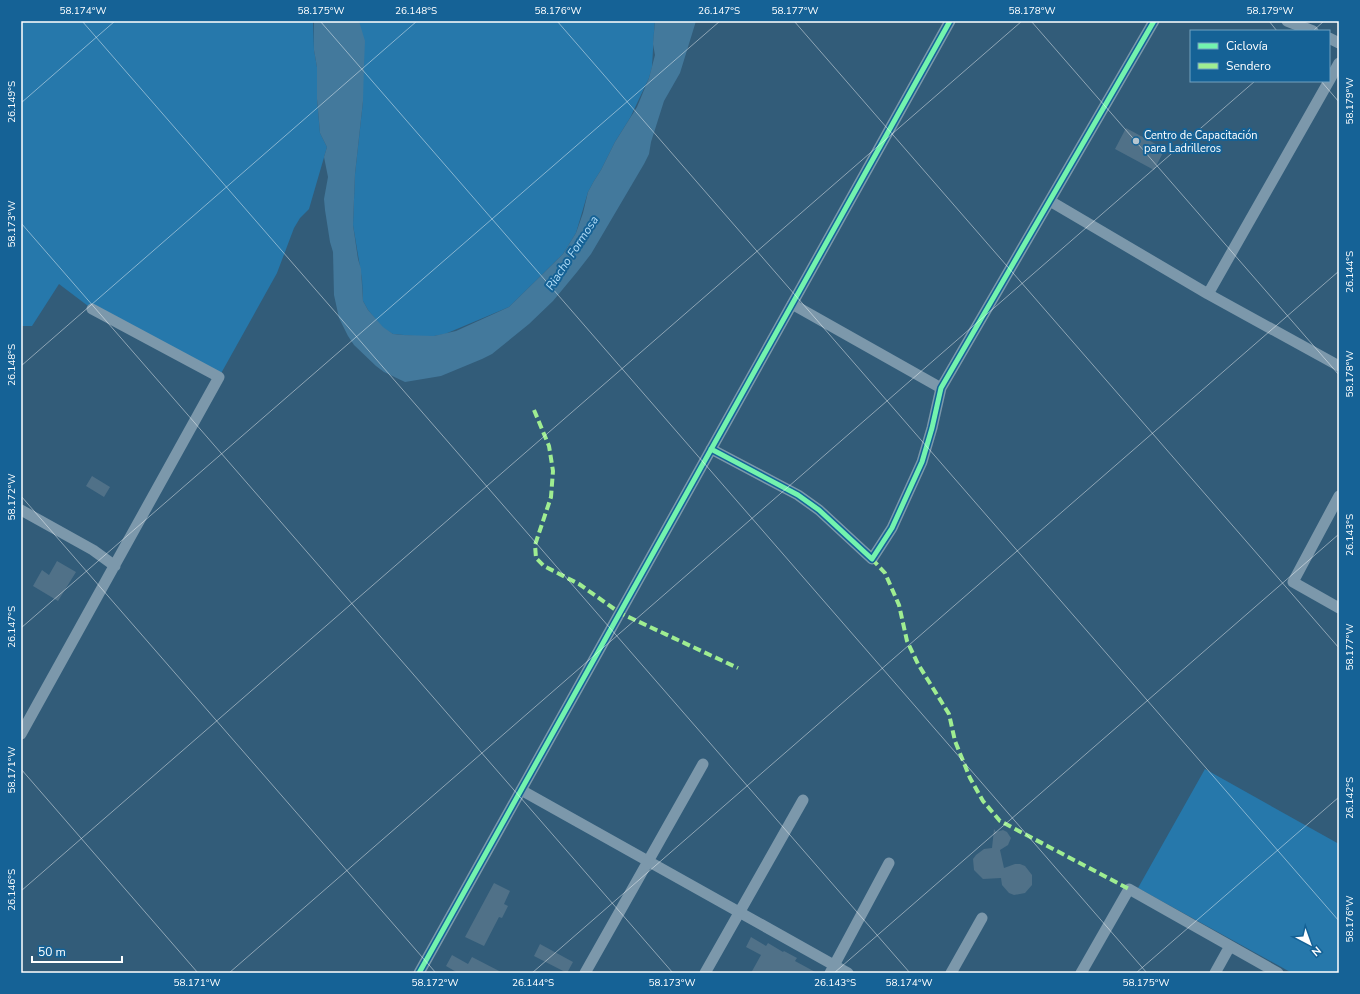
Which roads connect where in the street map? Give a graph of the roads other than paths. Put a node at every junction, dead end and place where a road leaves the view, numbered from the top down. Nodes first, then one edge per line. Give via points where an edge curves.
1 (950, 21) edge
2 (1154, 21) edge
3 (1287, 21) edge
4 (1310, 30) edge
5 (1330, 38) edge
6 (1339, 43) edge
7 (1339, 63) edge
8 (1330, 79) edge
9 (1328, 82) edge
10 (1050, 202) junction
11 (1208, 294) junction
12 (792, 304) junction
13 (92, 309) dead end
14 (1339, 366) edge
15 (941, 388) junction
16 (711, 449) junction
17 (1339, 496) edge
18 (21, 510) edge
19 (115, 566) junction
20 (1339, 608) edge
21 (21, 734) edge
22 (703, 764) dead end
23 (521, 790) junction
24 (803, 800) dead end
25 (648, 861) junction
26 (889, 863) dead end
27 (740, 912) junction
28 (982, 918) dead end
29 (1230, 946) junction
30 (832, 969) edge
31 (419, 973) edge
32 (585, 973) edge
33 (705, 973) edge
34 (848, 973) edge
35 (951, 973) edge
36 (1081, 973) edge
37 (1215, 973) edge
38 (1278, 973) edge

1 - 12 street
2 - 10 street
3 - 4 street
5 - 6 street
7 - 8 street
9 - 11 street
10 - 11 street
10 - 15 street
11 - 14 street
12 - 15 street
12 - 16 street
13 - 19 street via 220,377
15 - 16 street via 922,462 892,528 872,559 820,510 798,495
16 - 23 street
17 - 20 street via 1293,582
18 - 19 street via 93,550
19 - 21 street
22 - 25 street
23 - 25 street
23 - 31 street
24 - 27 street
25 - 27 street
25 - 32 street
26 - 30 street
27 - 30 street
27 - 33 street
28 - 35 street
29 - 36 street via 1129,889
29 - 37 street
29 - 38 street
30 - 34 street

